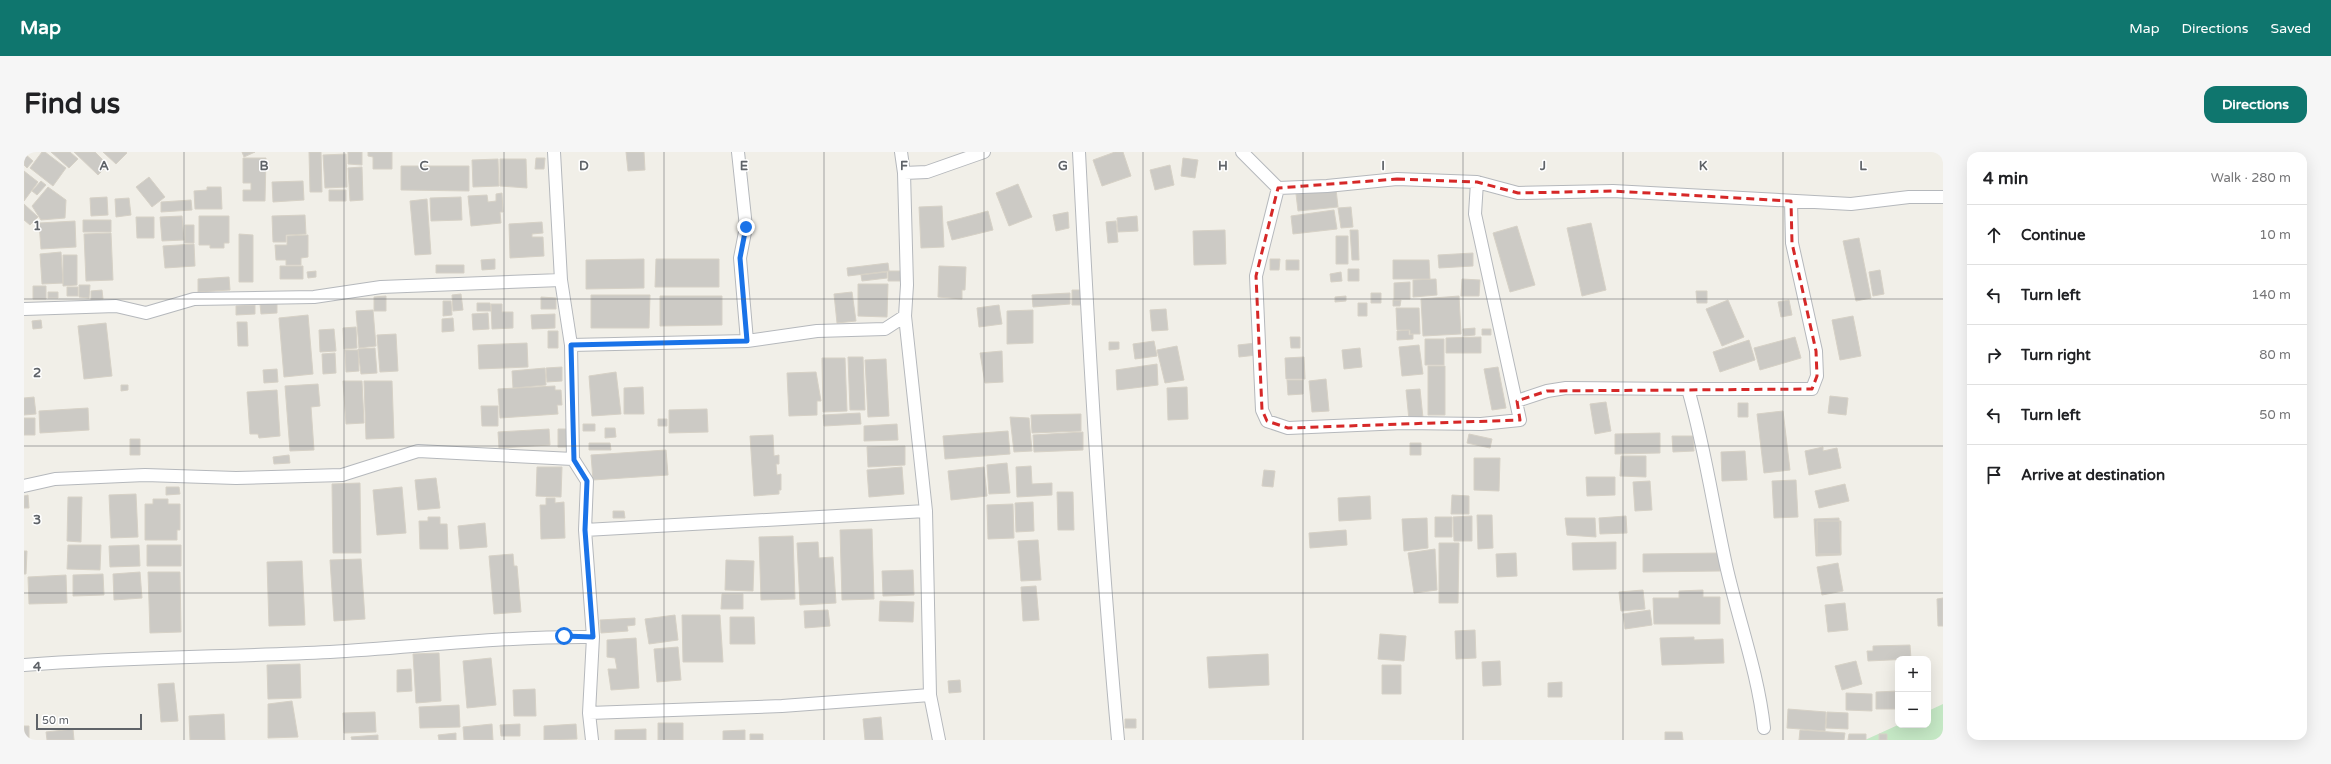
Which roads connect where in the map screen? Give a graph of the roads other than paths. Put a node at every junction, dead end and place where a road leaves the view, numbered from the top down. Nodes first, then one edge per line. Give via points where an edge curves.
1 (554, 152) edge
2 (738, 152) edge
3 (901, 152) edge
4 (984, 152) edge
5 (1079, 152) edge
6 (1242, 152) edge
7 (904, 173) junction
8 (1477, 182) junction
9 (1278, 188) junction
10 (1943, 197) edge
11 (1791, 202) junction
12 (561, 280) junction
13 (24, 309) edge
14 (905, 316) junction
15 (747, 341) junction
16 (571, 345) junction
17 (1688, 389) junction
18 (1517, 401) junction
19 (574, 460) junction
20 (24, 486) edge
21 (926, 511) junction
22 (585, 530) junction
23 (593, 637) junction
24 (24, 665) edge
25 (930, 695) junction
26 (590, 712) junction
27 (1764, 728) dead end
28 (592, 740) edge
29 (939, 740) edge
30 (1118, 740) edge

1 - 12 street
2 - 15 street via 746,227 740,258
3 - 7 street
4 - 7 street via 926,172
5 - 30 street via 1104,589
6 - 9 street
7 - 14 street via 907,285
8 - 9 street via 1398,179
8 - 11 street via 1518,193 1613,191
8 - 18 street via 1475,214
9 - 18 street via 1256,276 1262,410 1267,421 1288,428 1403,423 1481,424 1520,420
10 - 11 street via 1909,197 1851,204
11 - 17 street via 1792,243 1816,351 1817,376 1812,389
12 - 13 street via 382,287 314,297 194,299 146,313 116,306
12 - 16 street
14 - 15 street via 885,329 817,331
14 - 21 street
15 - 16 street
16 - 19 street
17 - 18 street via 1566,388
17 - 27 street via 1700,432 1726,564 1761,698
19 - 20 street via 418,450 342,474 236,478 145,474 55,479
19 - 22 street via 587,481
21 - 22 street
21 - 25 street
22 - 23 street
23 - 24 street via 500,639 400,648 79,660
23 - 26 street
25 - 26 street via 782,706
25 - 29 street
26 - 28 street

